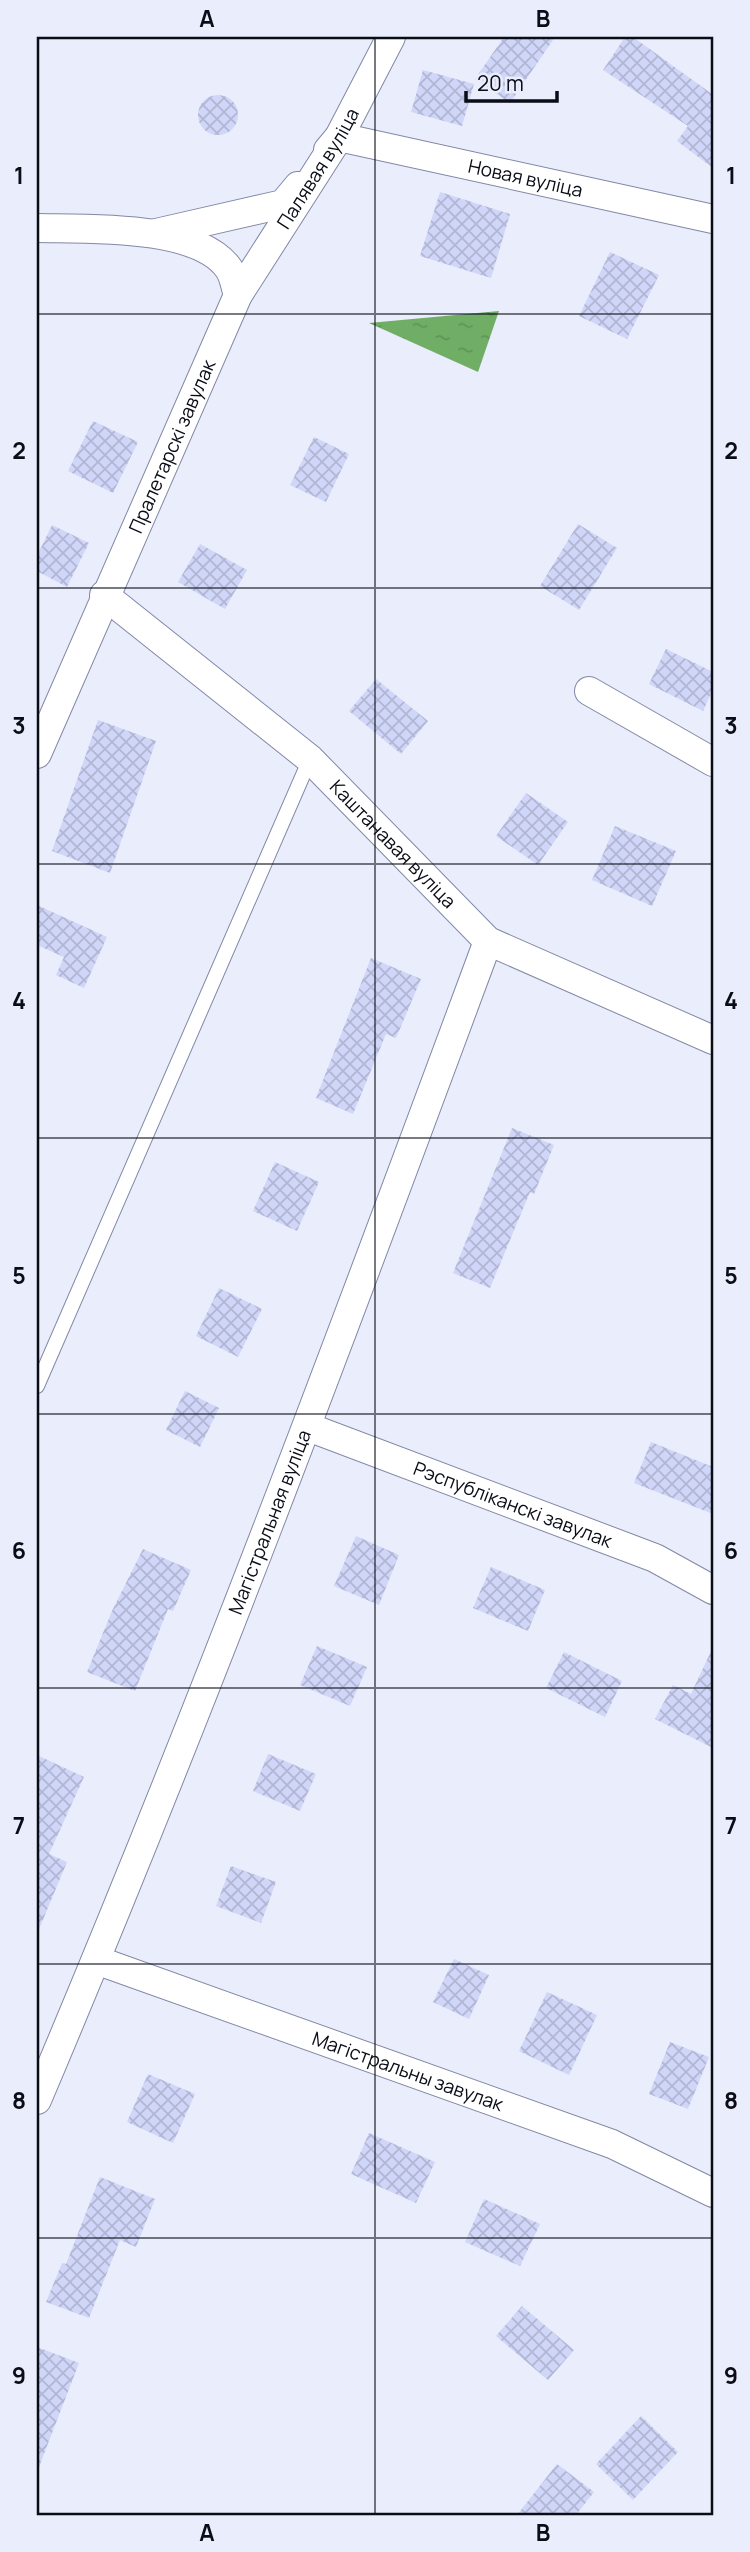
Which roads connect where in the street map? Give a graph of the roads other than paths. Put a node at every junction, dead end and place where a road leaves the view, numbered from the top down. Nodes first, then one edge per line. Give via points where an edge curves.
1 (391, 37) edge
2 (339, 137) junction
3 (713, 219) edge
4 (37, 228) edge
5 (156, 233) junction
6 (238, 295) junction
7 (104, 595) junction
8 (589, 691) dead end
9 (37, 754) edge
10 (310, 759) junction
11 (713, 762) edge
12 (488, 941) junction
13 (713, 1040) edge
14 (37, 1386) edge
15 (308, 1427) junction
16 (713, 1590) edge
17 (96, 1960) junction
18 (37, 2099) edge
19 (713, 2193) edge

1 - 2 street, Палявая вуліца
2 - 3 street, Новая вуліца
2 - 5 street via 283,204
2 - 6 street, Палявая вуліца
4 - 5 street
5 - 6 street via 172,235 216,256 230,270
6 - 7 street, Пралетарскі завулак
7 - 9 street, Пралетарскі завулак
7 - 10 street, Каштанавая вуліца
8 - 11 street
10 - 12 street, Каштанавая вуліца
10 - 14 lane
12 - 13 street, Каштанавая вуліца
12 - 15 street, Магістральная вуліца
15 - 16 street, Рэспубліканскі завулак via 655,1558
15 - 17 street, Магістральная вуліца
17 - 18 street, Магістральная вуліца
17 - 19 street, Магістральны завулак via 612,2144

